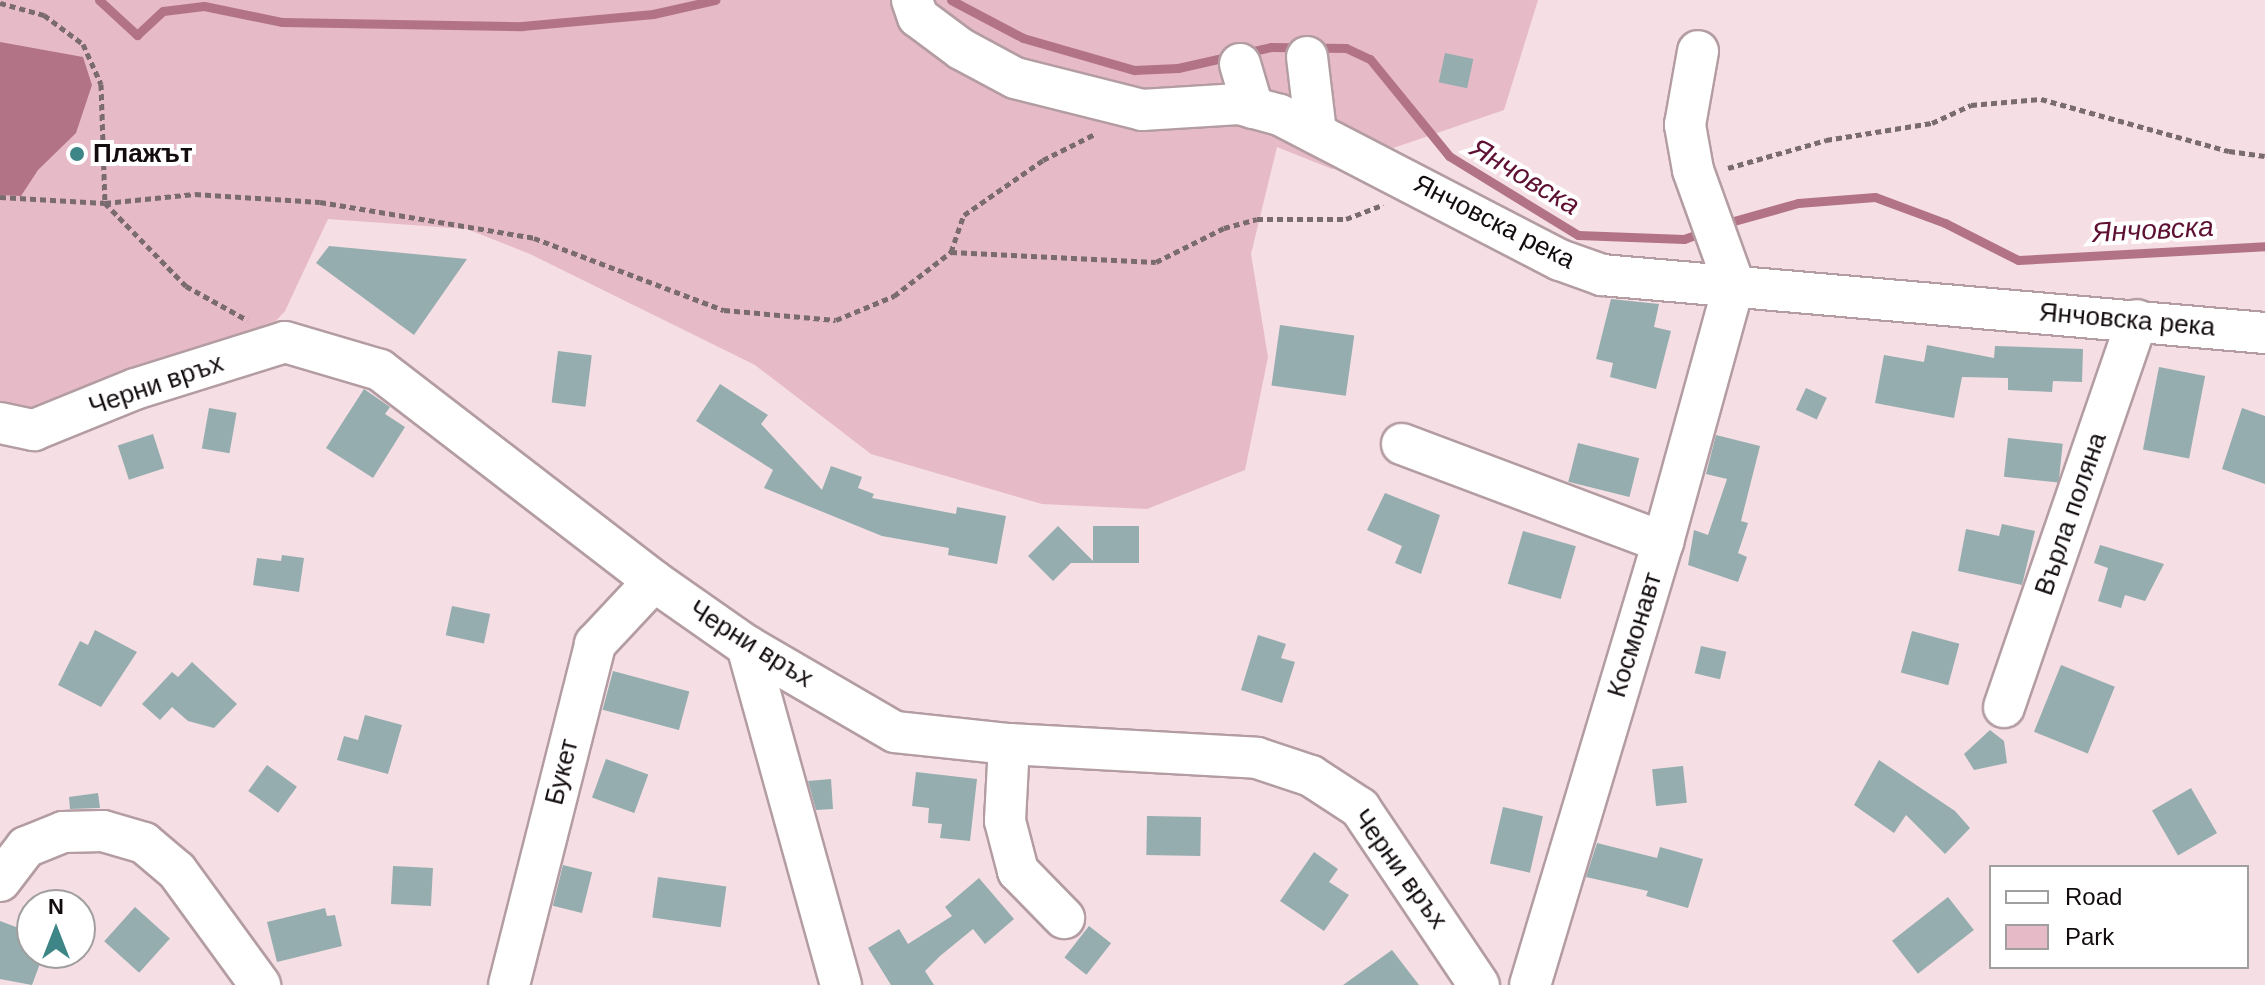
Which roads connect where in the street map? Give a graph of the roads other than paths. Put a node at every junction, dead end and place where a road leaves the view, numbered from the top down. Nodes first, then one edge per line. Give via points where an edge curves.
1 (915, 9) edge
2 (1698, 51) dead end
3 (1307, 57) dead end
4 (1240, 64) dead end
5 (1253, 108) junction
6 (1316, 133) junction
7 (1734, 284) junction
8 (2137, 320) junction
9 (2265, 333) edge
10 (0, 423) edge
11 (1402, 444) dead end
12 (1663, 542) junction
13 (654, 581) junction
14 (747, 646) junction
15 (2004, 707) dead end
16 (1009, 744) junction
17 (0, 881) edge
18 (1064, 918) dead end
19 (260, 985) edge
20 (509, 985) edge
21 (841, 985) edge
22 (1479, 985) edge
23 (1530, 985) edge

1 - 5 street, Янчовска река via 961,49 1015,78 1142,110
2 - 7 street via 1685,125
3 - 6 street
4 - 5 street
5 - 6 street, Янчовска река
6 - 7 street, Янчовска река via 1560,260 1602,275
7 - 8 street, Янчовска река
7 - 12 street, Космонавт
8 - 9 street, Янчовска река
8 - 15 street, Върла поляна
10 - 13 street, Черни връх via 34,430 135,389 285,342 380,370
11 - 12 street
12 - 23 street, Космонавт
13 - 14 street, Черни връх
13 - 20 street, Букет via 595,644
14 - 16 street, Черни връх via 895,732
14 - 21 street
16 - 18 street via 1005,821 1018,871
16 - 22 street, Черни връх via 1257,758 1311,776 1360,808
17 - 19 street via 26,847 63,832 103,831 144,843 177,871

